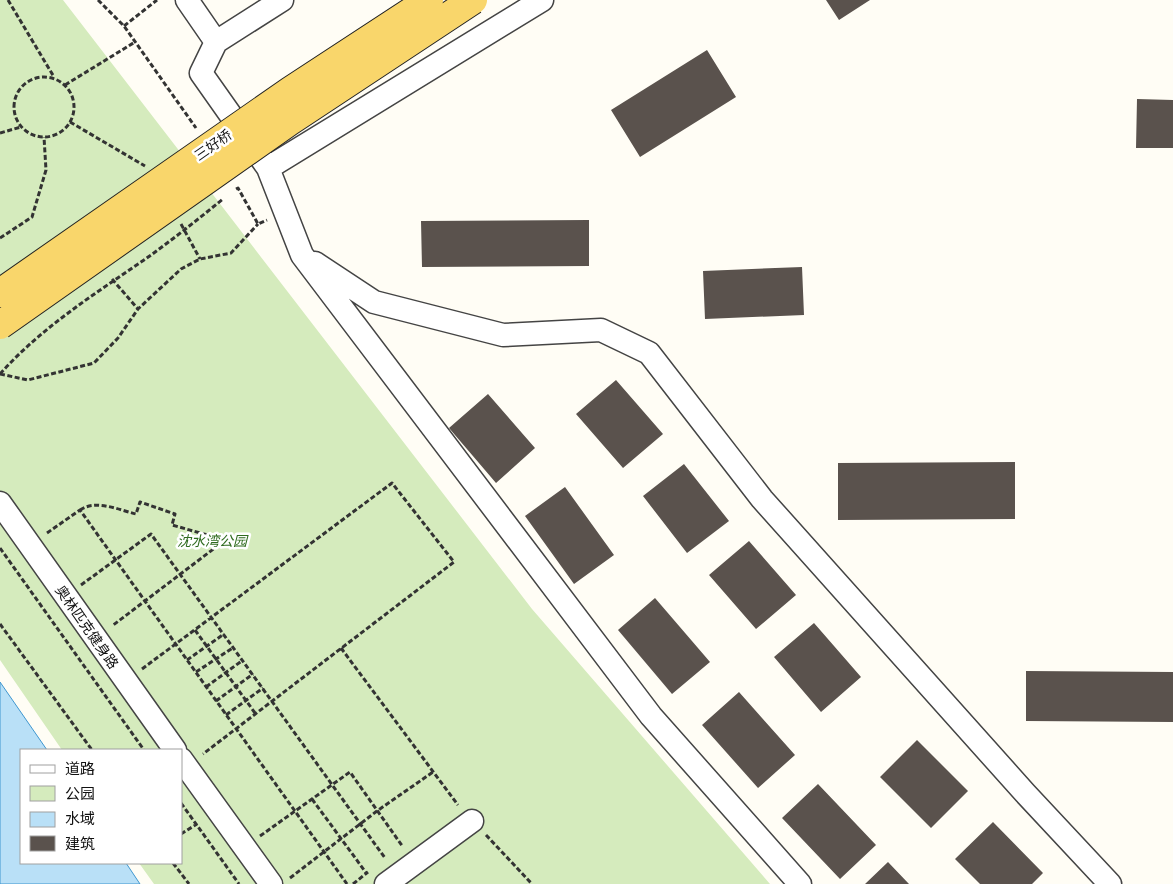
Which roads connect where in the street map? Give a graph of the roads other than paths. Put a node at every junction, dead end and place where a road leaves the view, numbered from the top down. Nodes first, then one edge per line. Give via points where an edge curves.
1 (187, 0) edge
2 (282, 0) edge
3 (429, 0) edge
4 (473, 0) edge
5 (542, 0) edge
6 (216, 42) junction
7 (268, 168) junction
8 (302, 255) junction
9 (0, 293) edge
10 (0, 325) edge
11 (0, 503) edge
12 (174, 749) edge
13 (182, 759) edge
14 (472, 821) road end
15 (376, 879) edge
16 (280, 881) edge
17 (800, 884) edge
18 (1110, 884) edge

1 - 6 street
2 - 6 street
3 - 9 main road, 三好桥, bridge via 290,91
4 - 10 main road, bridge via 290,121
5 - 7 street
6 - 7 street via 201,73
7 - 8 street
8 - 17 street via 651,716
8 - 18 street via 374,302 503,335 601,330 649,353 762,499
11 - 12 street, 奥林匹克健身路
13 - 16 street, 奥林匹克健身路 via 244,846
14 - 15 street

